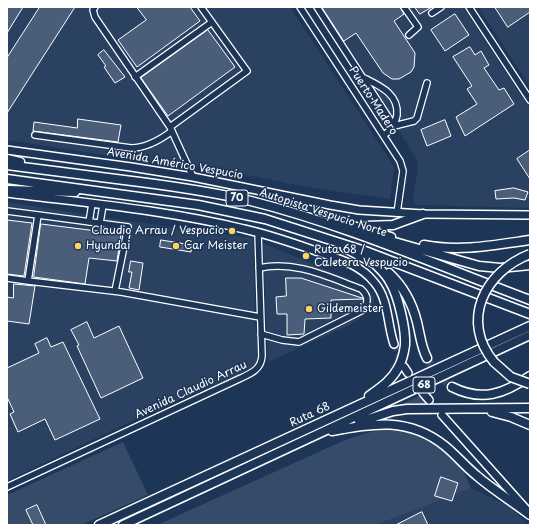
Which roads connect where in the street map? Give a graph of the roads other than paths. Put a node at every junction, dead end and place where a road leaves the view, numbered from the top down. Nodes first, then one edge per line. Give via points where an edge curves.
1 (95, 7) edge
2 (201, 7) edge
3 (300, 7) edge
4 (317, 7) edge
5 (404, 7) edge
6 (441, 7) edge
7 (469, 7) edge
8 (432, 13) dead end
9 (212, 22) junction
10 (409, 35) dead end
11 (135, 77) junction
12 (364, 78) junction
13 (427, 83) dead end
14 (530, 100) edge
15 (394, 126) junction
16 (171, 129) junction
17 (35, 135) dead end
18 (384, 135) junction
19 (7, 150) edge
20 (7, 159) edge
21 (7, 165) edge
22 (69, 173) junction
23 (193, 177) junction
24 (7, 179) edge
25 (7, 190) edge
26 (96, 191) junction
27 (7, 193) edge
28 (92, 204) junction
29 (103, 205) junction
30 (7, 211) edge
31 (397, 213) junction
32 (423, 214) junction
33 (38, 215) junction
34 (530, 215) edge
35 (316, 220) junction
36 (89, 222) junction
37 (327, 222) junction
38 (100, 223) junction
39 (346, 224) junction
40 (258, 232) junction
41 (331, 240) junction
42 (530, 240) edge
43 (530, 254) edge
44 (374, 263) junction
45 (530, 265) edge
46 (259, 268) junction
47 (7, 278) edge
48 (28, 281) junction
49 (115, 292) junction
50 (530, 300) edge
51 (530, 314) edge
52 (260, 317) junction
53 (530, 326) edge
54 (261, 334) junction
55 (530, 335) edge
56 (394, 344) tunnel mouth
57 (427, 358) tunnel mouth
58 (530, 376) edge
59 (530, 384) edge
60 (452, 387) tunnel mouth
61 (423, 393) dead end
62 (429, 400) dead end
63 (355, 406) junction
64 (530, 408) edge
65 (476, 409) junction
66 (442, 415) dead end
67 (530, 425) edge
68 (318, 434) junction
69 (7, 487) edge
70 (530, 515) edge
71 (99, 525) edge
72 (123, 525) edge

1 - 11 street via 95,17
2 - 9 street
3 - 18 street, Puerto Madero
4 - 12 street
5 - 10 street via 418,28
6 - 8 street
7 - 14 street
9 - 11 street
9 - 16 street via 246,71
11 - 16 street
12 - 15 street
12 - 15 street via 394,98 397,108
13 - 15 street via 417,118
15 - 18 street
16 - 17 street via 151,144 139,148
16 - 23 street
18 - 31 street, Puerto Madero via 402,165
19 - 23 main road, Avenida Américo Vespucio
20 - 22 highway
21 - 22 highway, Autopista Vespucio Norte / 70
22 - 35 highway, Autopista Vespucio Norte / 70 via 207,192
23 - 31 main road, Avenida Américo Vespucio via 330,205
24 - 26 highway, Autopista Vespucio Norte / 70
25 - 26 highway
26 - 41 highway, Autopista Vespucio Norte / 70 via 223,209 283,224
27 - 28 main road
28 - 29 main road
28 - 36 street
29 - 38 street
29 - 40 main road via 185,216
30 - 33 street
31 - 32 main road, Avenida Américo Vespucio
32 - 34 main road, Avenida Américo Vespucio
32 - 39 highway via 393,225
33 - 36 street
33 - 48 street
35 - 37 highway
35 - 50 highway, Autopista Vespucio Norte / 70
36 - 38 street
37 - 39 highway
37 - 45 highway via 479,266 500,268
38 - 49 street via 128,227
39 - 42 highway via 441,248
40 - 46 street, Avenida Claudio Arrau
40 - 56 main road via 342,260 365,272 383,297
41 - 44 highway
41 - 51 highway, Autopista Vespucio Norte / 70
43 - 59 highway, bridge via 515,261 490,282 482,299 478,318 486,350 494,362 511,377
44 - 57 highway via 393,277 408,298
44 - 63 highway via 386,276 396,296 404,334 404,349 400,364 392,378
46 - 52 street, Avenida Claudio Arrau
46 - 54 street via 288,266 315,271 361,289 367,299 361,311 299,342
47 - 48 street
48 - 49 street
49 - 52 street
52 - 54 street, Avenida Claudio Arrau
53 - 63 highway, Ruta 68 / 68
54 - 69 street, Avenida Claudio Arrau via 261,361 252,373
55 - 68 highway, Ruta 68 / 68
58 - 60 highway via 508,389 490,395 473,395
61 - 62 main road
63 - 71 highway, Ruta 68 / 68
64 - 65 highway
65 - 67 highway via 500,413
65 - 68 highway via 393,411
66 - 70 main road
68 - 70 highway via 377,424 394,424 416,430 444,445 477,476
68 - 72 highway, Ruta 68 / 68

